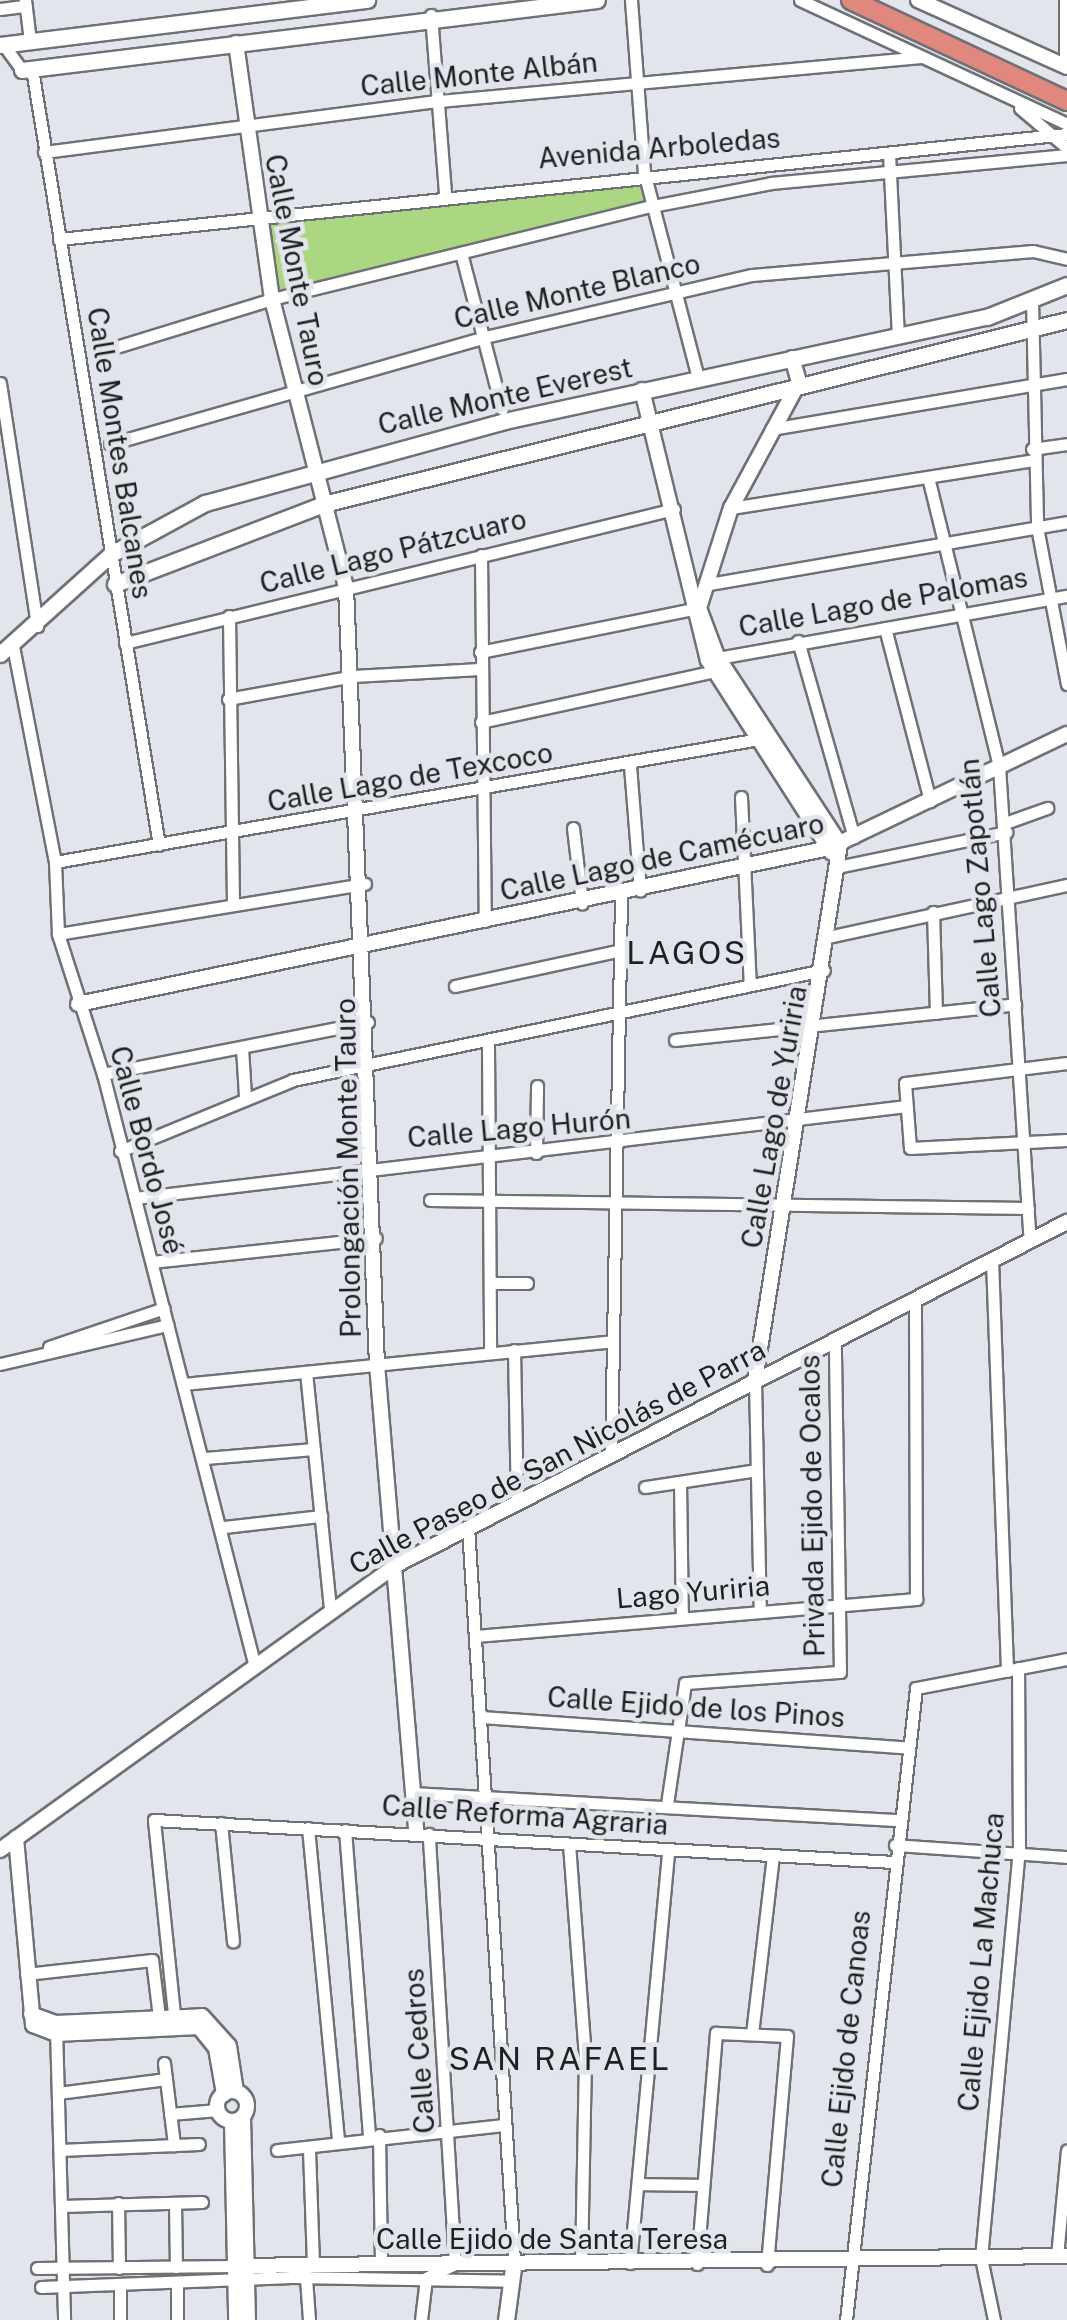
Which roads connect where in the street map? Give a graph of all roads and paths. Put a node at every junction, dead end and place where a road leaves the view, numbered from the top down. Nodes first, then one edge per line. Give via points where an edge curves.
1 (367, 0) edge
2 (597, 0) edge
3 (631, 0) edge
4 (800, 0) edge
5 (852, 0) edge
6 (880, 0) edge
7 (918, 0) edge
8 (1066, 0) edge
9 (25, 3) edge
10 (273, 6) edge
11 (0, 8) edge
12 (431, 15) junction
13 (1066, 37) edge
14 (30, 40) junction
15 (236, 43) junction
16 (1, 44) edge
17 (921, 57) junction
18 (1066, 66) edge
19 (27, 70) junction
20 (639, 82) junction
21 (1067, 87) edge
22 (1010, 98) junction
23 (1067, 100) edge
24 (438, 101) junction
25 (1067, 124) edge
26 (246, 127) junction
27 (1067, 134) edge
28 (1053, 136) junction
29 (1067, 151) edge
30 (44, 152) junction
31 (889, 154) junction
32 (644, 172) junction
33 (891, 176) junction
34 (445, 194) junction
35 (652, 206) junction
36 (257, 217) junction
37 (59, 239) junction
38 (461, 253) junction
39 (1067, 259) edge
40 (897, 262) junction
41 (1067, 285) edge
42 (678, 292) junction
43 (272, 299) junction
44 (1032, 300) junction
45 (1067, 320) edge
46 (1032, 328) junction
47 (898, 336) junction
48 (484, 338) junction
49 (103, 351) dead end
50 (792, 358) junction
51 (698, 378) junction
52 (1067, 378) edge
53 (799, 382) junction
54 (0, 383) edge
55 (1032, 384) junction
56 (293, 389) junction
57 (642, 390) junction
58 (502, 408) dead end
59 (651, 420) junction
60 (770, 429) junction
61 (110, 444) dead end
62 (1067, 444) edge
63 (1033, 455) junction
64 (315, 468) junction
65 (928, 478) junction
66 (323, 504) junction
67 (732, 508) junction
68 (674, 509) junction
69 (17, 510) junction
70 (0, 512) edge
71 (1067, 522) edge
72 (1037, 528) junction
73 (944, 544) junction
74 (110, 554) junction
75 (480, 555) junction
76 (115, 584) junction
77 (710, 584) junction
78 (346, 587) junction
79 (1067, 596) edge
80 (1046, 599) junction
81 (694, 608) junction
82 (962, 614) junction
83 (228, 616) junction
84 (37, 626) junction
85 (885, 628) junction
86 (798, 641) junction
87 (125, 643) junction
88 (7, 650) edge
89 (480, 652) junction
90 (713, 663) junction
91 (480, 669) junction
92 (353, 676) junction
93 (1067, 684) edge
94 (228, 699) junction
95 (481, 722) junction
96 (1067, 734) edge
97 (765, 737) junction
98 (630, 766) junction
99 (998, 766) junction
100 (480, 788) junction
101 (741, 797) dead end
102 (930, 801) junction
103 (362, 808) junction
104 (1047, 808) dead end
105 (1005, 827) junction
106 (573, 828) dead end
107 (231, 833) junction
108 (159, 844) junction
109 (839, 852) junction
110 (55, 862) junction
111 (746, 869) junction
112 (365, 884) junction
113 (1067, 885) edge
114 (640, 892) junction
115 (622, 895) junction
116 (1008, 898) junction
117 (582, 903) junction
118 (234, 905) junction
119 (933, 912) junction
120 (485, 921) junction
121 (58, 934) junction
122 (828, 938) junction
123 (367, 948) junction
124 (621, 950) junction
125 (824, 970) junction
126 (750, 984) junction
127 (455, 986) dead end
128 (78, 1004) junction
129 (1014, 1004) junction
130 (936, 1013) junction
131 (618, 1015) junction
132 (370, 1022) junction
133 (814, 1031) junction
134 (675, 1040) dead end
135 (488, 1046) junction
136 (242, 1048) junction
137 (1067, 1064) edge
138 (372, 1067) junction
139 (1019, 1069) junction
140 (103, 1074) junction
141 (537, 1086) dead end
142 (246, 1096) junction
143 (907, 1106) junction
144 (799, 1120) junction
145 (1067, 1140) edge
146 (1024, 1144) junction
147 (618, 1145) junction
148 (120, 1151) junction
149 (536, 1154) junction
150 (488, 1158) junction
151 (375, 1166) junction
152 (135, 1198) junction
153 (430, 1200) dead end
154 (488, 1203) junction
155 (617, 1207) junction
156 (784, 1208) junction
157 (1028, 1208) junction
158 (1067, 1222) edge
159 (377, 1238) junction
160 (1030, 1241) junction
161 (992, 1260) junction
162 (152, 1262) junction
163 (490, 1283) junction
164 (527, 1283) dead end
165 (916, 1299) junction
166 (164, 1308) junction
167 (168, 1325) junction
168 (835, 1340) junction
169 (612, 1341) junction
170 (514, 1350) junction
171 (490, 1352) junction
172 (27, 1357) junction
173 (0, 1364) edge
174 (377, 1364) junction
175 (306, 1372) junction
176 (756, 1380) junction
177 (184, 1384) junction
178 (314, 1449) junction
179 (612, 1453) junction
180 (205, 1458) junction
181 (757, 1470) junction
182 (680, 1482) junction
183 (644, 1487) dead end
184 (518, 1501) junction
185 (321, 1516) junction
186 (224, 1527) junction
187 (468, 1527) junction
188 (396, 1564) junction
189 (838, 1604) junction
190 (330, 1608) junction
191 (760, 1611) junction
192 (682, 1618) junction
193 (475, 1636) junction
194 (1067, 1659) edge
195 (254, 1664) junction
196 (1012, 1670) junction
197 (480, 1717) junction
198 (678, 1731) junction
199 (908, 1748) junction
200 (486, 1791) junction
201 (413, 1792) junction
202 (667, 1804) junction
203 (898, 1820) junction
204 (221, 1823) junction
205 (308, 1828) junction
206 (345, 1830) junction
207 (422, 1833) junction
208 (16, 1838) junction
209 (488, 1840) junction
210 (570, 1844) junction
211 (894, 1845) junction
212 (0, 1850) edge
213 (668, 1850) junction
214 (1018, 1851) junction
215 (774, 1855) junction
216 (1067, 1857) edge
217 (893, 1862) junction
218 (233, 1941) dead end
219 (26, 1974) junction
220 (165, 2018) junction
221 (56, 2029) junction
222 (752, 2034) junction
223 (164, 2063) dead end
224 (166, 2078) junction
225 (58, 2093) junction
226 (230, 2093) junction
227 (218, 2110) junction
228 (170, 2114) junction
229 (237, 2119) junction
230 (503, 2125) junction
231 (450, 2126) junction
232 (374, 2136) junction
233 (338, 2141) junction
234 (199, 2144) dead end
235 (174, 2145) junction
236 (309, 2147) junction
237 (60, 2150) junction
238 (277, 2150) dead end
239 (1067, 2150) edge
240 (638, 2184) junction
241 (704, 2185) junction
242 (202, 2202) dead end
243 (118, 2204) junction
244 (175, 2204) junction
245 (61, 2206) junction
246 (1062, 2256) edge
247 (980, 2258) junction
248 (848, 2259) junction
249 (514, 2261) junction
250 (382, 2262) junction
251 (581, 2262) junction
252 (630, 2263) junction
253 (455, 2264) junction
254 (697, 2264) junction
255 (768, 2265) junction
256 (241, 2266) junction
257 (176, 2267) junction
258 (38, 2268) dead end
259 (119, 2268) junction
260 (62, 2269) junction
261 (304, 2273) junction
262 (426, 2278) junction
263 (513, 2281) junction
264 (240, 2283) junction
265 (177, 2285) junction
266 (120, 2286) junction
267 (41, 2287) dead end
268 (62, 2288) junction
269 (64, 2320) edge
270 (120, 2320) edge
271 (177, 2320) edge
272 (236, 2320) edge
273 (248, 2320) edge
274 (309, 2320) edge
275 (421, 2320) edge
276 (506, 2320) edge
277 (846, 2320) edge
278 (994, 2320) edge

1 - 10 main road
2 - 12 main road
3 - 20 street
4 - 17 street
5 - 23 highway
6 - 21 highway
7 - 18 street
8 - 13 street
9 - 11 street
9 - 14 street
10 - 14 main road
12 - 15 main road
12 - 24 street
13 - 18 street
14 - 16 main road
15 - 19 main road
15 - 26 street, Calle Monte Tauro
16 - 19 street
17 - 20 street, Calle Monte Albán
17 - 22 street
19 - 30 street, Calle Montes Balcanes
20 - 24 street, Calle Monte Albán
20 - 32 street
22 - 25 street
22 - 28 street
24 - 26 street, Calle Monte Albán
24 - 34 street
26 - 30 street, Calle Monte Albán
26 - 36 street, Calle Monte Tauro
27 - 28 street, Avenida Arboledas
28 - 29 street
28 - 31 street, Avenida Arboledas
29 - 33 street, Avenida Arboledas
30 - 37 street, Calle Montes Balcanes
31 - 32 street, Avenida Arboledas
31 - 33 street
32 - 34 street, Avenida Arboledas
32 - 35 street
33 - 35 street, Avenida Arboledas via 770,183
33 - 40 street
34 - 36 street, Avenida Arboledas
35 - 38 street, Avenida Arboledas
35 - 42 street
36 - 37 street, Avenida Arboledas
36 - 43 street, Calle Monte Tauro
37 - 74 street, Calle Montes Balcanes
38 - 43 street, Avenida Arboledas
38 - 48 street
39 - 40 street, Calle Monte Blanco via 1033,251
40 - 42 street, Calle Monte Blanco
40 - 47 street
41 - 44 main road, Calle Monte Everest
42 - 48 street, Calle Monte Blanco
42 - 51 street
43 - 49 street, Avenida Arboledas
43 - 56 street, Calle Monte Tauro
44 - 46 street
44 - 47 main road, Calle Monte Everest
45 - 46 main road, Calle Monte Everest
46 - 53 main road, Calle Monte Everest
46 - 55 street
47 - 50 main road, Calle Monte Everest
48 - 56 street, Calle Monte Blanco
48 - 58 street
50 - 51 main road, Calle Monte Everest
50 - 53 street
51 - 57 main road, Calle Monte Everest
52 - 55 street
53 - 59 main road, Calle Monte Everest
53 - 60 street
54 - 69 street
55 - 60 street
55 - 63 street
56 - 61 street, Calle Monte Blanco
56 - 64 street, Calle Monte Tauro
57 - 59 street
57 - 64 main road, Calle Monte Everest
59 - 66 main road, Calle Monte Everest
59 - 68 street
60 - 67 street
62 - 63 street
63 - 65 street
63 - 72 street
64 - 66 street, Calle Monte Tauro
64 - 74 main road, Calle Monte Everest via 206,503
65 - 67 street
65 - 73 street, Calle Lago Zapotlán
66 - 76 main road, Calle Monte Everest
66 - 78 street, Prolongación Monte Tauro
67 - 77 street
68 - 75 street, Calle Lago Pátzcuaro
68 - 81 street
69 - 70 street
69 - 84 street
71 - 72 street
72 - 73 street
72 - 80 street
73 - 77 street
73 - 82 street, Calle Lago Zapotlán
74 - 76 street, Calle Montes Balcanes
74 - 84 main road, Calle Monte Everest
75 - 78 street, Calle Lago Pátzcuaro
75 - 89 street
76 - 87 street, Calle Montes Balcanes
77 - 81 street
78 - 83 street, Calle Lago Pátzcuaro
78 - 92 street, Prolongación Monte Tauro
79 - 80 street, Calle Lago de Palomas
80 - 82 street, Calle Lago de Palomas
80 - 93 street
81 - 89 street
81 - 90 street
82 - 85 street, Calle Lago de Palomas
82 - 99 street, Calle Lago Zapotlán
83 - 87 street, Calle Lago Pátzcuaro
83 - 94 street
84 - 88 main road, Calle Monte Everest
85 - 86 street, Calle Lago de Palomas
85 - 102 street
86 - 90 street, Calle Lago de Palomas
86 - 109 street
87 - 108 street, Calle Montes Balcanes
88 - 110 street, Calle Bordo José
89 - 91 street
90 - 95 street, Calle Lago de Palomas
90 - 97 street
91 - 92 street
91 - 95 street
92 - 94 street
92 - 103 street, Prolongación Monte Tauro
94 - 107 street
95 - 100 street
96 - 99 street, Calle Lago de Camécuaro
97 - 98 street, Calle Lago de Texcoco
97 - 109 street
98 - 100 street, Calle Lago de Texcoco
98 - 114 street
99 - 102 street, Calle Lago de Camécuaro
99 - 105 street, Calle Lago Zapotlán
100 - 103 street, Calle Lago de Texcoco
100 - 120 street
101 - 111 street
102 - 109 street, Calle Lago de Camécuaro
103 - 107 street, Calle Lago de Texcoco
103 - 112 street, Prolongación Monte Tauro
104 - 105 street
105 - 109 street
105 - 116 street, Calle Lago Zapotlán
106 - 117 street
107 - 108 street, Calle Lago de Texcoco
107 - 118 street
108 - 110 street, Calle Lago de Texcoco
109 - 111 street, Calle Lago de Camécuaro
109 - 122 street, Calle Lago de Yuriria
110 - 121 street, Calle Bordo José
111 - 114 street, Calle Lago de Camécuaro
111 - 126 street
112 - 118 street
112 - 123 street, Prolongación Monte Tauro
113 - 116 street
114 - 115 street, Calle Lago de Camécuaro
115 - 117 street, Calle Lago de Camécuaro
115 - 124 street
116 - 119 street
116 - 129 street, Calle Lago Zapotlán
117 - 120 street, Calle Lago de Camécuaro
118 - 121 street
119 - 122 street
119 - 130 street
120 - 123 street, Calle Lago de Camécuaro
121 - 128 street, Calle Bordo José
122 - 125 street, Calle Lago de Yuriria
123 - 128 street, Calle Lago de Camécuaro
123 - 132 street, Prolongación Monte Tauro
124 - 127 street
124 - 131 street
125 - 126 street
125 - 133 street, Calle Lago de Yuriria
126 - 131 street
128 - 140 street, Calle Bordo José
129 - 130 street
129 - 139 street, Calle Lago Zapotlán
130 - 133 street
131 - 135 street
131 - 147 street
132 - 136 street
132 - 138 street, Prolongación Monte Tauro
133 - 134 street
133 - 144 street, Calle Lago de Yuriria
135 - 138 street
135 - 150 street
136 - 140 street
136 - 142 street
137 - 139 street
138 - 142 street
138 - 151 street, Prolongación Monte Tauro
139 - 143 street via 905,1083
139 - 146 street, Calle Lago Zapotlán
140 - 148 street, Calle Bordo José
141 - 149 street
142 - 148 street
143 - 144 street, Calle Lago Hurón
143 - 146 street via 910,1148
144 - 147 street, Calle Lago Hurón
144 - 156 street, Calle Lago de Yuriria
145 - 146 street
146 - 157 street, Calle Lago Zapotlán
147 - 149 street, Calle Lago Hurón
147 - 155 street
148 - 152 street, Calle Bordo José
149 - 150 street, Calle Lago Hurón
150 - 151 street, Calle Lago Hurón
150 - 154 street
151 - 152 street, Calle Lago Hurón
151 - 159 street, Prolongación Monte Tauro
152 - 162 street, Calle Bordo José
153 - 154 street
154 - 155 street
154 - 163 street
155 - 156 street
155 - 169 street
156 - 157 street
156 - 176 street, Calle Lago de Yuriria
157 - 160 street, Calle Lago Zapotlán
158 - 160 street, Calle Paseo de San Nicolás de Parra
159 - 162 street
159 - 174 street, Prolongación Monte Tauro
160 - 161 street, Calle Paseo de San Nicolás de Parra
161 - 165 street, Calle Paseo de San Nicolás de Parra
161 - 196 street, Calle Ejido La Machuca
162 - 166 street, Calle Bordo José
163 - 164 street
163 - 171 street
165 - 168 street, Calle Paseo de San Nicolás de Parra
165 - 189 street, Lago Yuriria via 916,1599
166 - 167 street, Calle Bordo José
166 - 172 street
167 - 172 street
167 - 177 street, Calle Bordo José
168 - 176 street, Calle Paseo de San Nicolás de Parra
168 - 189 street, Privada Ejido de Ocalos
169 - 170 street
169 - 179 street
170 - 171 street
170 - 184 street
171 - 174 street
172 - 173 street
174 - 175 street
174 - 188 street, Prolongación Monte Tauro
175 - 177 street
175 - 178 street
176 - 179 street, Calle Paseo de San Nicolás de Parra
176 - 181 street
177 - 180 street, Calle Bordo José
178 - 180 street
178 - 185 street
179 - 184 street, Calle Paseo de San Nicolás de Parra
180 - 186 street, Calle Bordo José
181 - 182 street
181 - 191 street
182 - 183 street
182 - 192 street
184 - 187 street, Calle Paseo de San Nicolás de Parra
185 - 186 street
185 - 190 street
186 - 195 street, Calle Bordo José
187 - 188 street, Calle Paseo de San Nicolás de Parra
187 - 193 street
188 - 190 street, Calle Paseo de San Nicolás de Parra
188 - 201 street, Prolongación Monte Tauro
189 - 191 street, Lago Yuriria
189 - 198 street, Privada Ejido de Ocalos via 840,1672 686,1683
190 - 195 street, Calle Paseo de San Nicolás de Parra
191 - 192 street, Lago Yuriria
192 - 193 street, Lago Yuriria
193 - 197 street
194 - 196 street
195 - 208 street, Calle Paseo de San Nicolás de Parra
196 - 199 street, Calle Ejido de Canoas via 916,1688
196 - 214 street, Calle Ejido La Machuca
197 - 198 street, Calle Ejido de los Pinos
197 - 200 street
198 - 199 street, Calle Ejido de los Pinos
198 - 202 street
199 - 203 street, Calle Ejido de Canoas
200 - 201 street, Calle Reforma Agraria
200 - 202 street, Calle Reforma Agraria
200 - 209 street
201 - 207 street, Prolongación Monte Tauro
202 - 203 street, Calle Reforma Agraria
203 - 211 street, Calle Ejido de Canoas
204 - 205 street, Calle Reforma Agraria
204 - 218 street
204 - 220 street, Calle Reforma Agraria via 154,1820
205 - 206 street, Calle Reforma Agraria
205 - 233 street
206 - 207 street, Calle Reforma Agraria
206 - 232 street
207 - 209 street, Calle Reforma Agraria
207 - 231 street, Calle Cedros
208 - 212 street, Calle Paseo de San Nicolás de Parra
208 - 219 street
209 - 210 street, Calle Reforma Agraria
209 - 230 street
210 - 213 street, Calle Reforma Agraria
210 - 251 street via 585,2058
211 - 214 street
211 - 217 street, Calle Ejido de Canoas
213 - 215 street, Calle Reforma Agraria
213 - 240 street
214 - 216 street
214 - 247 street, Calle Ejido La Machuca
215 - 217 street, Calle Reforma Agraria
215 - 222 street
217 - 248 street, Calle Ejido de Canoas
219 - 220 street via 152,1960
219 - 221 street via 30,2014
220 - 221 street
220 - 226 street via 219,2027
221 - 225 street
222 - 241 street via 716,2033
222 - 255 street via 787,2036
223 - 224 street
224 - 225 street
224 - 228 street
225 - 237 street
226 - 227 street
226 - 229 street via 246,2099
227 - 228 street
227 - 229 street
228 - 235 street
229 - 256 street
230 - 231 street
230 - 249 street
231 - 232 street
231 - 253 street, Calle Cedros
232 - 233 street
232 - 250 street
233 - 236 street
234 - 235 street
235 - 237 street
236 - 238 street
236 - 261 street
237 - 245 street
239 - 246 street
240 - 241 street
240 - 252 street
241 - 254 street
242 - 244 street
243 - 244 street
243 - 245 street
243 - 259 street
244 - 257 street
245 - 260 street
246 - 247 street, Calle Ejido de Santa Teresa
247 - 248 street, Calle Ejido de Santa Teresa
247 - 278 street via 992,2278
248 - 255 street, Calle Ejido de Santa Teresa
248 - 277 street, Calle Ejido de Canoas
249 - 251 street, Calle Ejido de Santa Teresa
249 - 253 street, Calle Ejido de Santa Teresa
249 - 263 main road
250 - 253 street, Calle Ejido de Santa Teresa
250 - 261 street, Calle Ejido de Santa Teresa
251 - 252 street, Calle Ejido de Santa Teresa
252 - 254 street, Calle Ejido de Santa Teresa
253 - 262 street
254 - 255 street, Calle Ejido de Santa Teresa
256 - 257 street, Calle Ejido de Santa Teresa
256 - 261 street, Calle Ejido de Santa Teresa
256 - 264 street
257 - 259 street, Calle Ejido de Santa Teresa
258 - 260 street, Calle Ejido de Santa Teresa
259 - 260 street, Calle Ejido de Santa Teresa
260 - 268 street
261 - 262 street
261 - 264 street
261 - 274 street
262 - 263 street
262 - 275 street
263 - 276 main road
264 - 265 street
264 - 272 street
264 - 273 street
265 - 266 street
265 - 271 street
266 - 268 street
266 - 270 street
267 - 268 street
268 - 269 street

